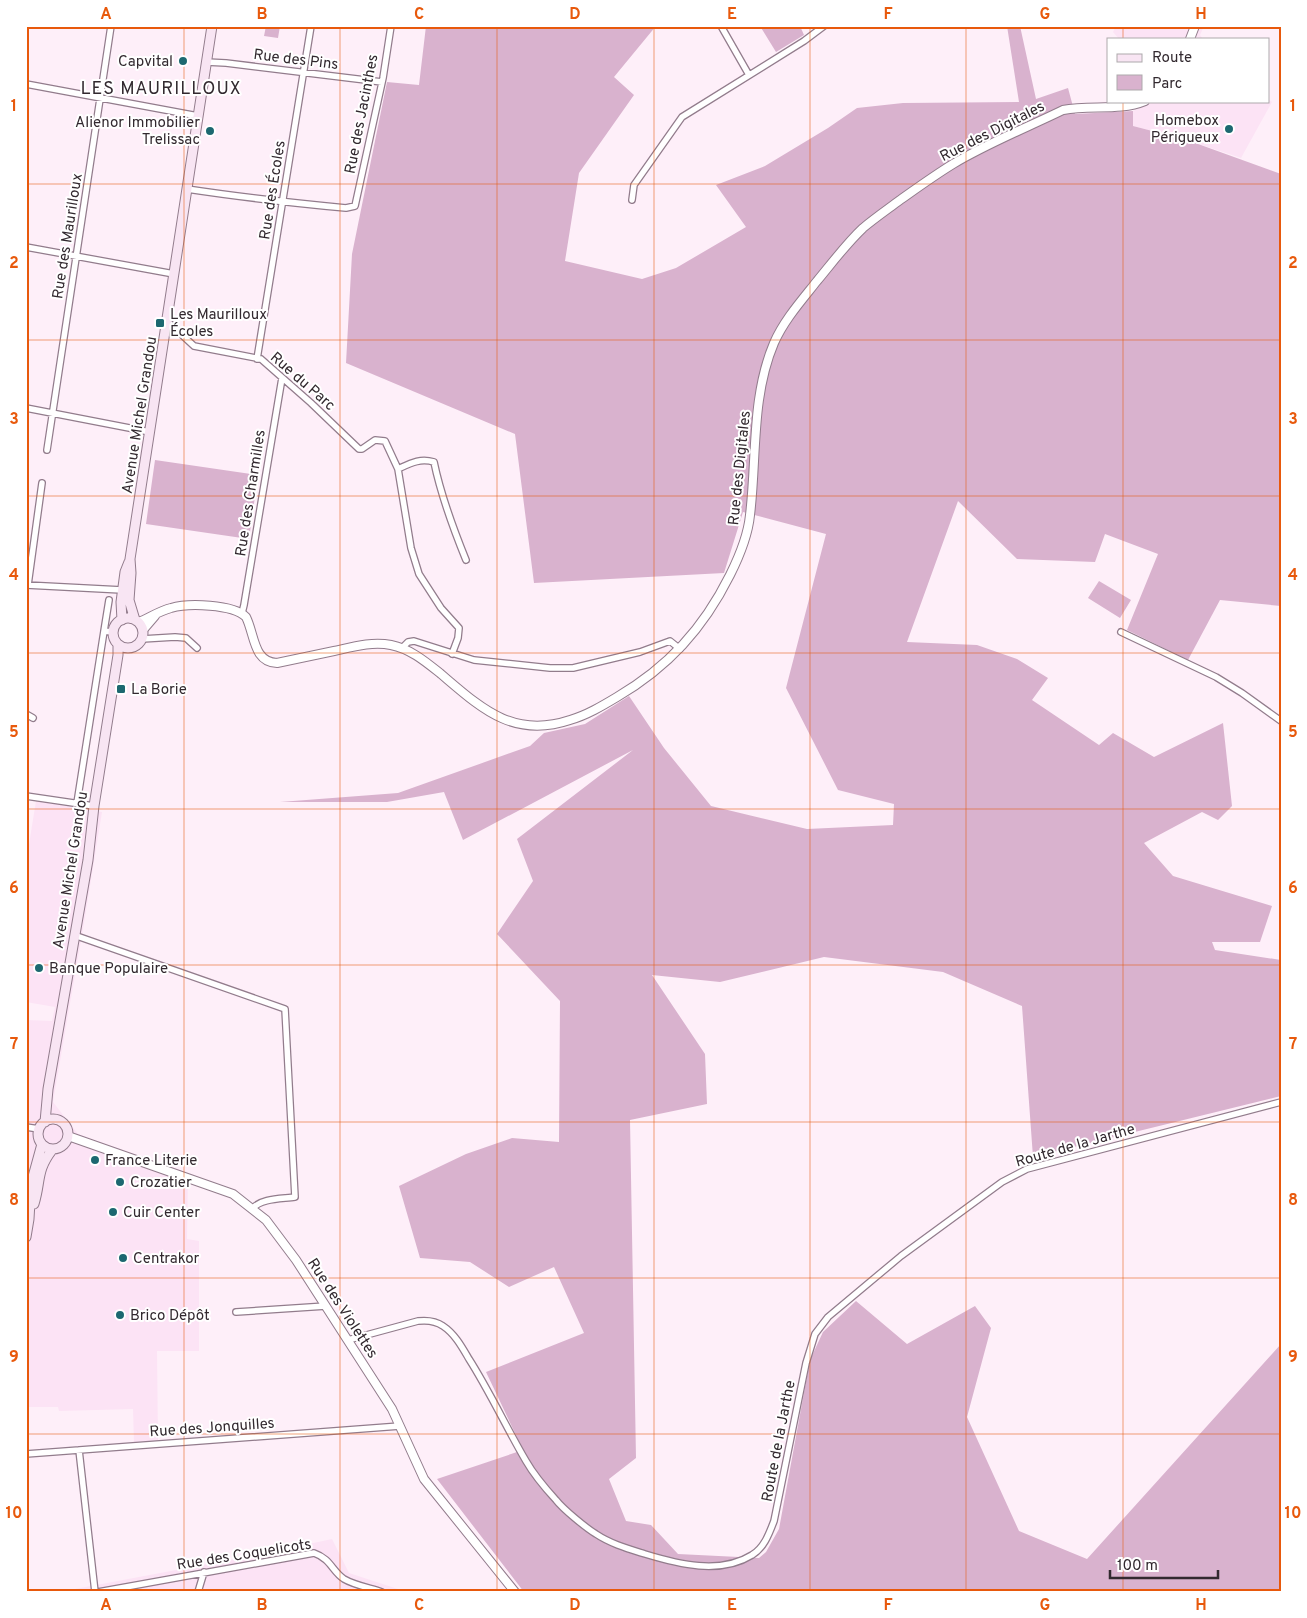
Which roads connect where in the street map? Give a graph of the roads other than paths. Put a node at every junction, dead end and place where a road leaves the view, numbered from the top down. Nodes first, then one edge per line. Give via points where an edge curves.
1 (112, 26) edge
2 (212, 26) edge
3 (311, 26) edge
4 (391, 26) edge
5 (721, 26) edge
6 (824, 26) edge
7 (1194, 26) edge
8 (1190, 38) edge
9 (206, 62) junction
10 (304, 72) junction
11 (749, 74) junction
12 (382, 82) junction
13 (26, 84) edge
14 (100, 98) junction
15 (1142, 102) edge
16 (198, 116) junction
17 (187, 189) junction
18 (632, 200) dead end
19 (282, 202) junction
20 (26, 247) edge
21 (76, 256) junction
22 (174, 274) junction
23 (167, 321) junction
24 (257, 359) junction
25 (282, 378) junction
26 (26, 408) edge
27 (52, 413) junction
28 (150, 432) junction
29 (47, 450) dead end
30 (398, 469) junction
31 (42, 483) dead end
32 (130, 559) junction
33 (466, 560) dead end
34 (27, 585) edge
35 (108, 589) junction
36 (122, 590) junction
37 (109, 600) dead end
38 (121, 602) junction
39 (132, 609) junction
40 (242, 613) junction
41 (122, 620) junction
42 (140, 628) junction
43 (109, 632) junction
44 (1121, 632) dead end
45 (118, 645) junction
46 (197, 648) dead end
47 (402, 648) junction
48 (129, 649) junction
49 (680, 649) junction
50 (452, 654) junction
51 (114, 684) junction
52 (26, 714) edge
53 (33, 718) dead end
54 (1281, 721) edge
55 (26, 796) edge
56 (78, 803) junction
57 (94, 806) junction
58 (74, 935) junction
59 (48, 1089) junction
60 (1281, 1102) edge
61 (59, 1120) junction
62 (42, 1126) junction
63 (26, 1127) edge
64 (68, 1136) junction
65 (42, 1144) junction
66 (52, 1150) junction
67 (28, 1195) edge
68 (252, 1209) junction
69 (29, 1219) junction
70 (26, 1237) edge
71 (326, 1306) junction
72 (236, 1312) dead end
73 (348, 1340) junction
74 (400, 1426) junction
75 (79, 1450) junction
76 (26, 1454) edge
77 (204, 1572) junction
78 (130, 1589) edge
79 (97, 1592) edge
80 (198, 1592) edge
81 (382, 1592) edge
82 (515, 1592) edge

1 - 14 street, Rue des Maurilloux
2 - 9 main road, Avenue Michel Grandou
3 - 10 street, Rue des Écoles
4 - 12 street, Rue des Jacinthes
5 - 11 street
6 - 11 street
7 - 8 street
9 - 10 street, Rue des Pins
9 - 16 main road, Avenue Michel Grandou
10 - 12 street, Rue des Pins
10 - 19 street, Rue des Écoles
11 - 18 street via 682,117 634,186
12 - 19 street, Rue des Jacinthes via 355,206
13 - 14 street
14 - 16 street
14 - 21 street, Rue des Maurilloux
15 - 49 street, Rue des Digitales via 1113,108 1063,110 988,146 953,164 872,220 842,250 788,318 775,342 760,392 750,519 745,538 715,602
16 - 17 main road, Avenue Michel Grandou
17 - 19 street
17 - 22 main road, Avenue Michel Grandou
19 - 24 street, Rue des Écoles
20 - 21 street
21 - 22 street
21 - 27 street, Rue des Maurilloux
22 - 23 main road, Avenue Michel Grandou
23 - 24 street, Rue du Parc via 194,346
23 - 28 main road, Avenue Michel Grandou
24 - 25 street, Rue du Parc
25 - 30 street, Rue du Parc via 355,446 362,449 375,440 385,441
25 - 40 street, Rue des Charmilles
26 - 27 street
27 - 28 street
27 - 29 street, Rue des Maurilloux
28 - 32 main road, Avenue Michel Grandou
30 - 33 street via 414,461 425,459 434,462 449,516
30 - 50 street via 411,548 419,574 441,608 459,628
31 - 34 street
32 - 36 main road, Avenue Michel Grandou via 124,572
32 - 39 main road, Avenue Michel Grandou
34 - 35 street
35 - 36 street
35 - 38 street
36 - 38 main road, Avenue Michel Grandou
36 - 39 street
37 - 43 street
38 - 41 main road, Avenue Michel Grandou
39 - 42 main road, Avenue Michel Grandou
40 - 42 street via 203,606 179,606 160,612
40 - 47 street, Rue des Digitales via 250,624 261,657 270,663 368,644
41 - 42 main road via 126,618
41 - 43 main road
42 - 46 street via 186,638
42 - 48 main road via 137,646
43 - 45 main road
43 - 56 street
44 - 54 street via 1216,677
45 - 48 main road
45 - 51 main road, Avenue Michel Grandou
47 - 49 street, Rue des Digitales via 422,659 494,716 544,726 569,721 603,706 647,677
47 - 50 street via 414,641
48 - 51 main road, Avenue Michel Grandou
49 - 50 street via 670,641 640,652 573,668 474,660
51 - 57 main road, Avenue Michel Grandou
52 - 53 street
55 - 56 street
56 - 57 street
57 - 58 main road, Avenue Michel Grandou
58 - 59 main road, Avenue Michel Grandou
58 - 68 street via 286,1009 295,1197 268,1200
59 - 61 main road, Avenue Michel Grandou via 50,1106
59 - 62 main road, Avenue Michel Grandou
60 - 73 street, Route de la Jarthe via 1027,1169 1002,1182 901,1256 828,1317 815,1334 806,1363 774,1521 761,1547 739,1561 702,1566 675,1563 624,1548 596,1534 557,1502 527,1463 483,1380 457,1340 444,1327 428,1320 418,1321
61 - 62 main road via 49,1120
61 - 64 main road via 66,1126
62 - 63 street
62 - 65 main road via 39,1137
64 - 66 main road via 63,1146
64 - 68 street, Rue des Violettes via 233,1194
65 - 66 main road
65 - 67 main road
66 - 69 main road via 40,1170
67 - 69 main road
68 - 71 street, Rue des Violettes via 266,1220
69 - 70 main road
71 - 72 street
71 - 73 street, Rue des Violettes
73 - 74 street, Rue des Violettes
74 - 75 street, Rue des Jonquilles
74 - 82 street, Rue des Violettes via 424,1479
75 - 76 street, Rue des Jonquilles
75 - 79 street, Rue des Coquelicots
77 - 78 street, Rue des Coquelicots
77 - 80 street
77 - 81 street, Rue des Coquelicots via 314,1553 321,1555 342,1578
78 - 79 street, Rue des Coquelicots

